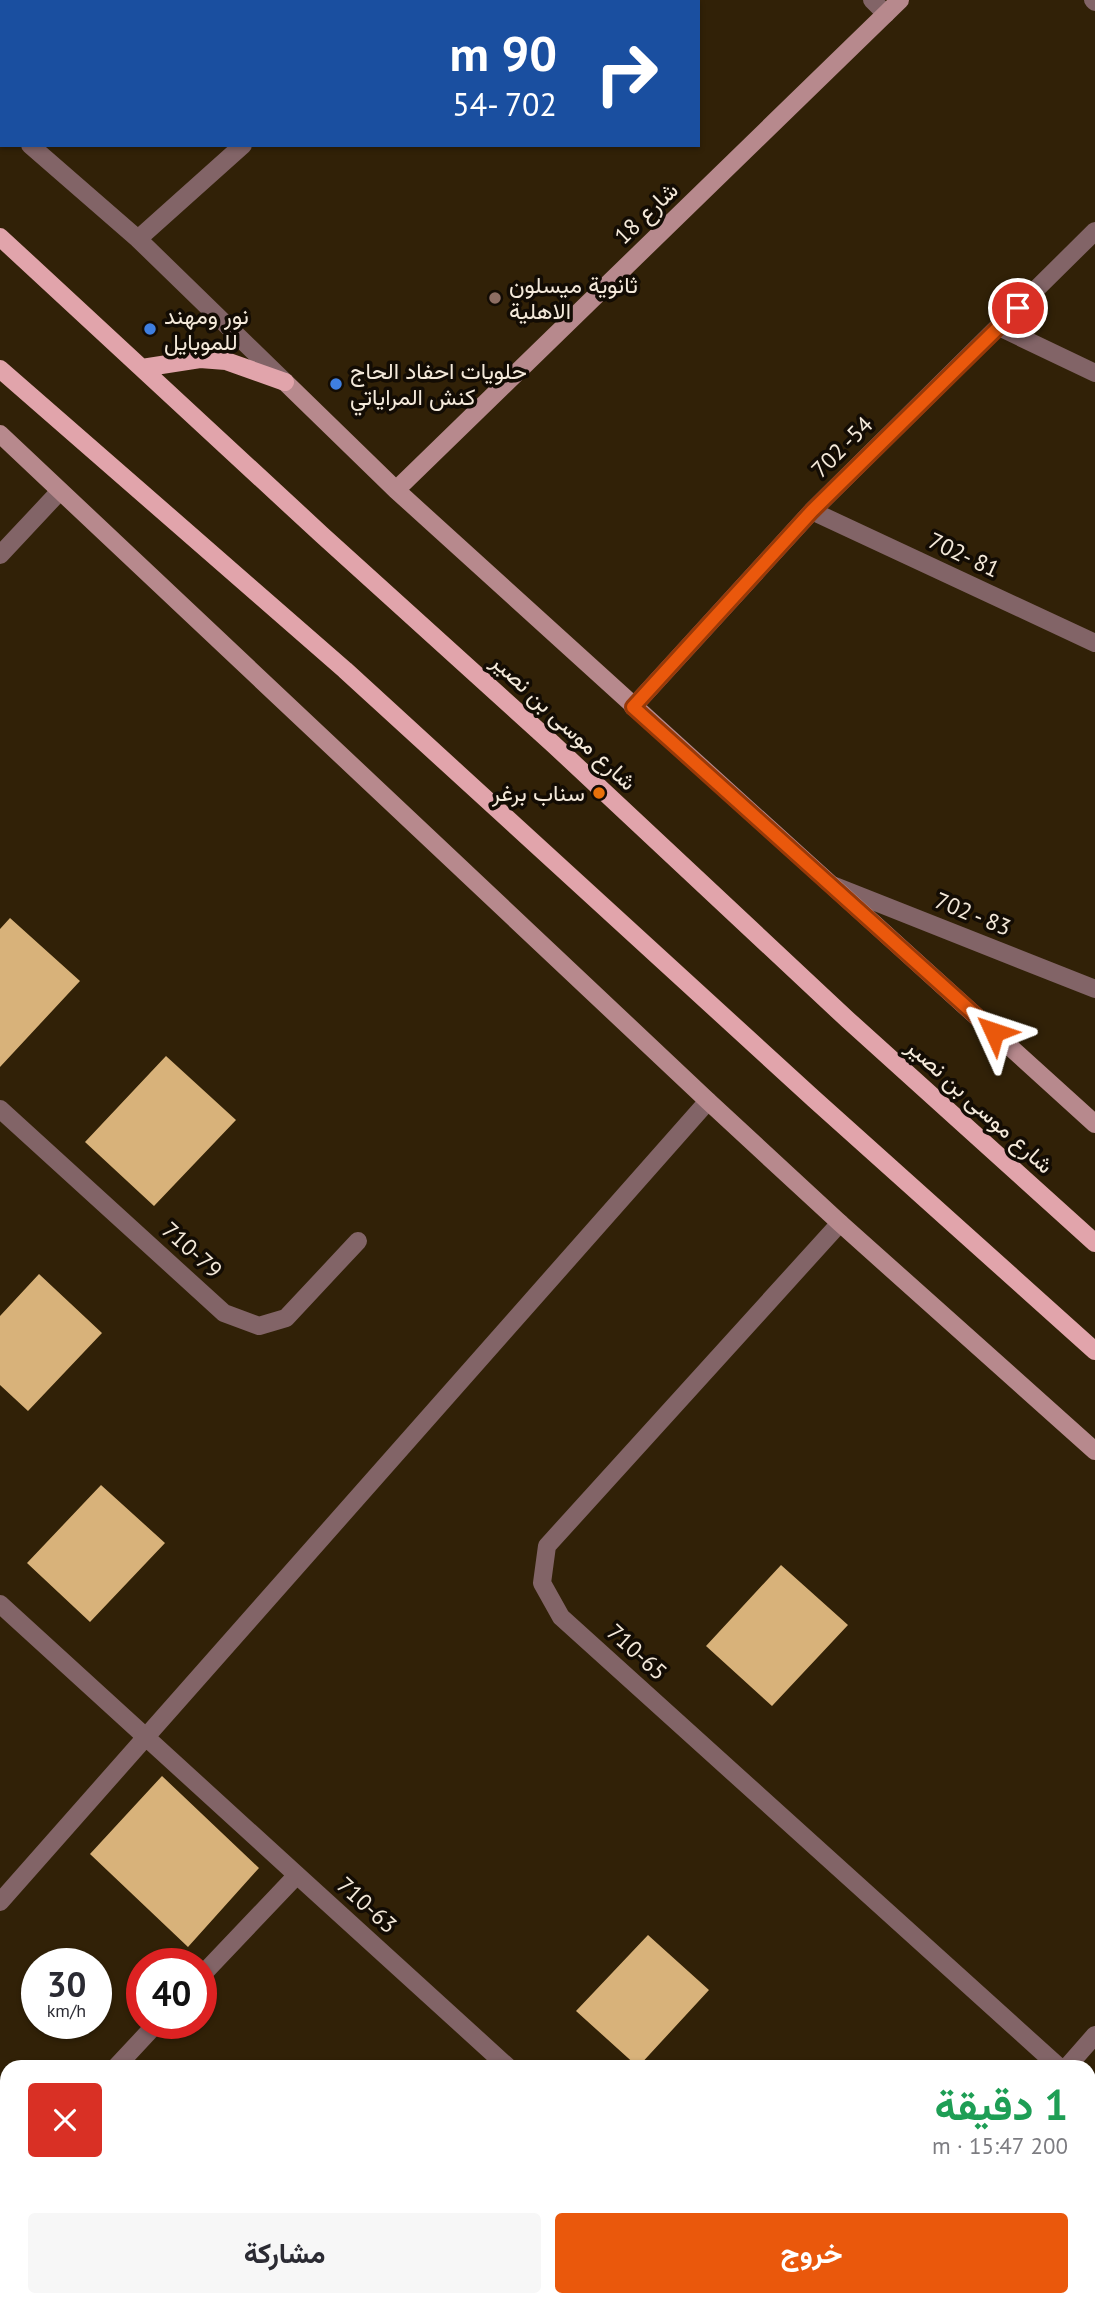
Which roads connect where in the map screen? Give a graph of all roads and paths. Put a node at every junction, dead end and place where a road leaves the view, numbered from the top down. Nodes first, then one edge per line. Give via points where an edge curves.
1 (872, 0) edge
2 (901, 0) edge
3 (886, 14) junction
4 (32, 147) edge
5 (241, 147) edge
6 (1095, 231) edge
7 (0, 237) edge
8 (138, 239) junction
9 (999, 327) junction
10 (142, 368) junction
11 (0, 369) edge
12 (1095, 373) edge
13 (285, 382) junction
14 (0, 434) edge
15 (396, 490) junction
16 (60, 491) junction
17 (812, 511) junction
18 (0, 555) edge
19 (1095, 643) edge
20 (633, 707) junction
21 (832, 885) junction
22 (1095, 989) edge
23 (708, 1101) junction
24 (0, 1109) edge
25 (1095, 1124) edge
26 (840, 1223) junction
27 (358, 1241) dead end
28 (1095, 1243) edge
29 (1095, 1351) edge
30 (1095, 1451) edge
31 (0, 1604) edge
32 (145, 1737) junction
33 (297, 1875) junction
34 (0, 1902) edge
35 (217, 1959) edge
36 (1095, 2035) edge
37 (143, 2039) edge
38 (123, 2060) edge
39 (500, 2060) edge
40 (1051, 2060) edge
41 (1073, 2060) edge

1 - 3 street
2 - 3 street, شارع 18
3 - 15 street, شارع 18
4 - 8 street
5 - 8 street
6 - 9 street, 702 -54
7 - 10 main road, شارع موسى بن نصير
8 - 13 street
9 - 12 street
9 - 17 street, 702 -54
10 - 13 main road via 226,360
10 - 28 main road, شارع موسى بن نصير
11 - 29 main road via 345,670
13 - 15 street
14 - 16 street
15 - 20 street
16 - 18 street
16 - 23 street
17 - 19 street, 702- 81
17 - 20 street, 702 -54
20 - 21 street
21 - 22 street, 702 - 83
21 - 25 street
23 - 26 street
23 - 32 street
24 - 27 street, 710-79 via 224,1312 258,1326 286,1318
26 - 30 street
26 - 40 street, 710-65 via 547,1546 541,1583 561,1617
31 - 32 street, 710-63
32 - 33 street, 710-63
32 - 34 street
33 - 35 street
33 - 39 street, 710-63
36 - 41 street
37 - 38 street

